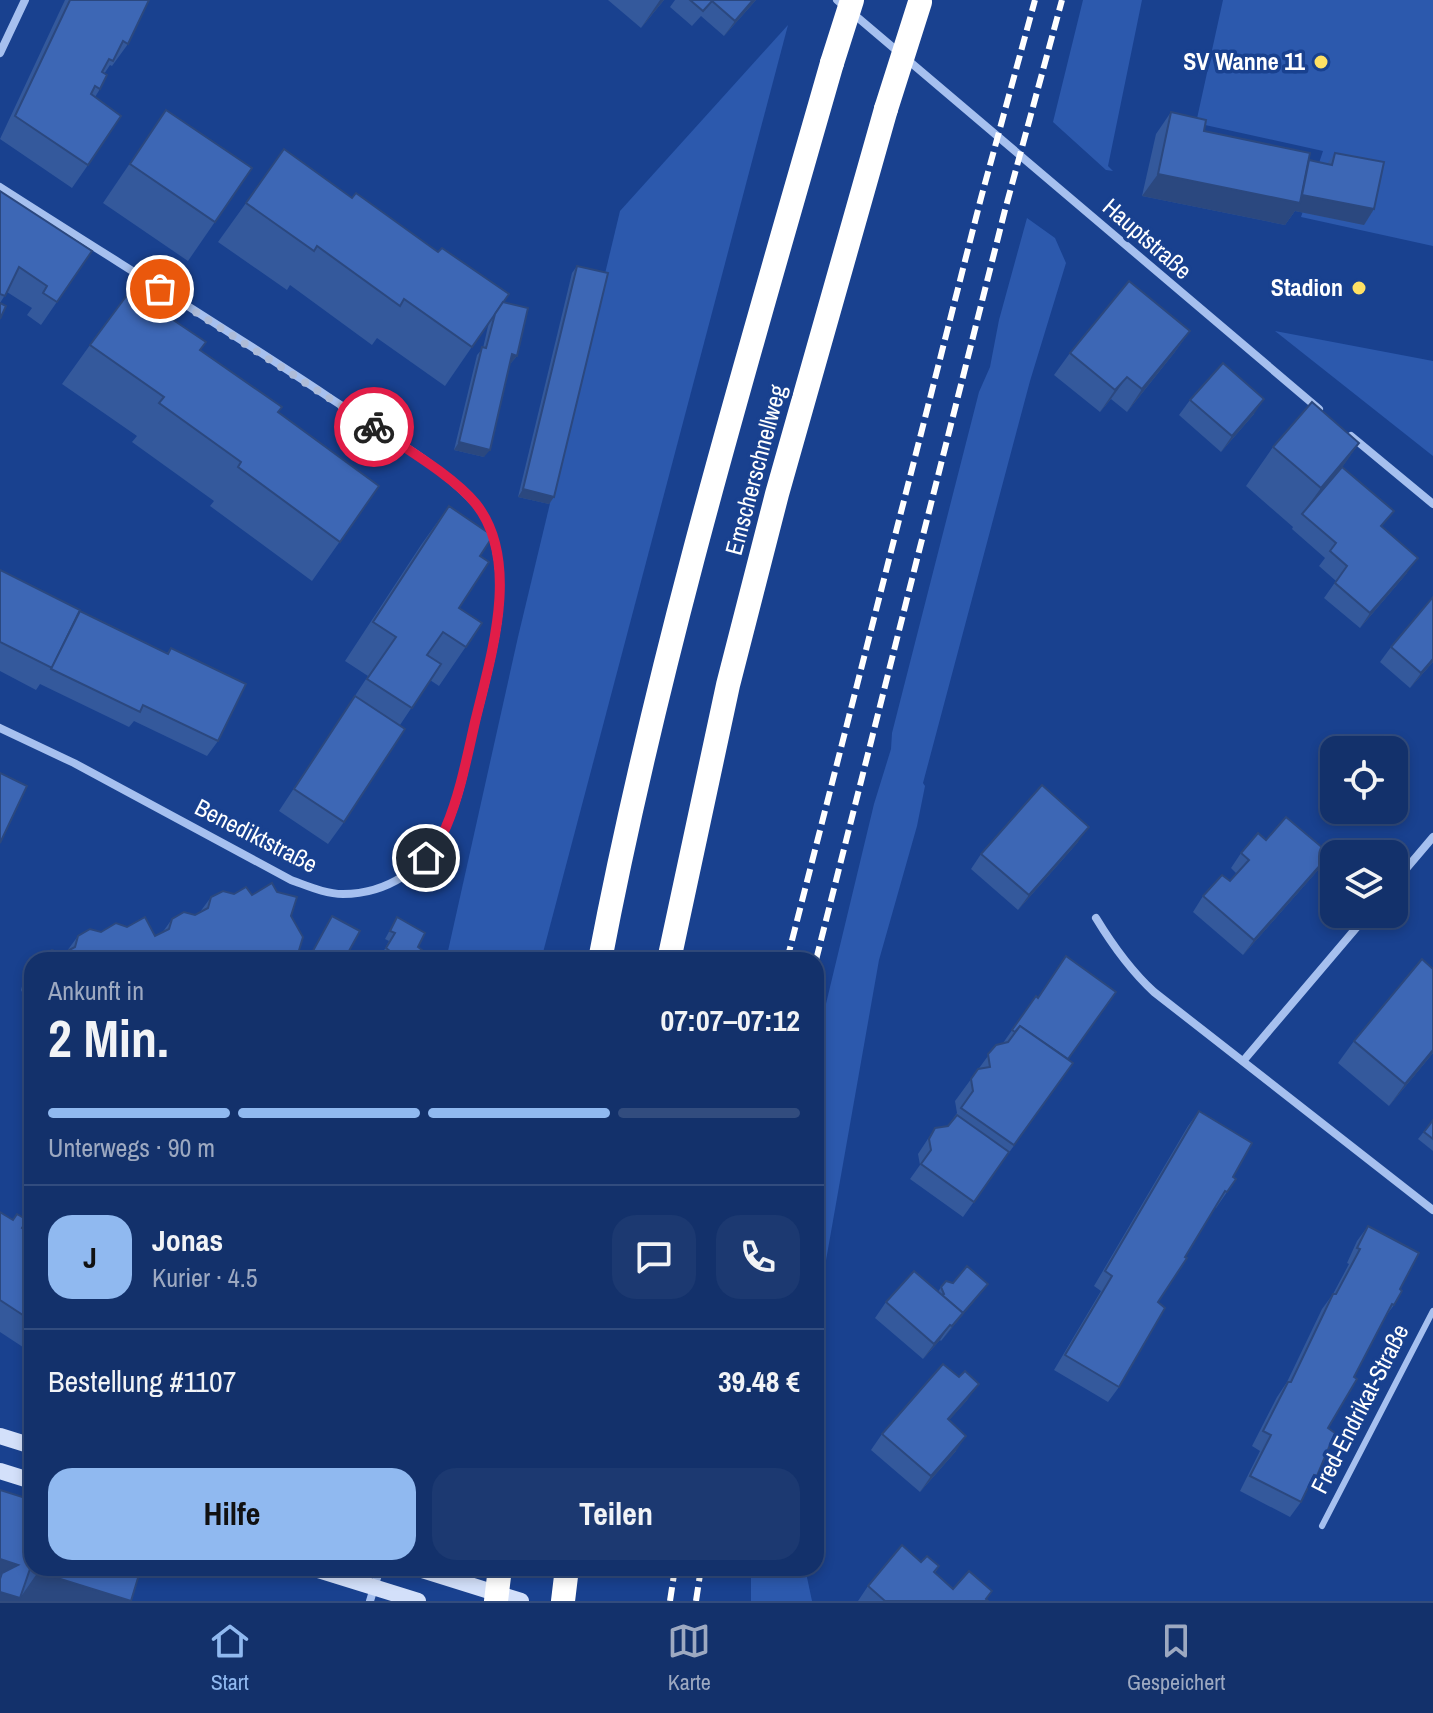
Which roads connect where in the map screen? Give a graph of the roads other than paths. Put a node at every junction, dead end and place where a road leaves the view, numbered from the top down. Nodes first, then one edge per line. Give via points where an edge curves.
1 (25, 0) edge
2 (837, 0) edge
3 (852, 0) edge
4 (920, 1) edge
5 (0, 53) edge
6 (0, 187) edge
7 (1323, 413) edge
8 (1347, 433) edge
9 (1433, 504) edge
10 (0, 728) edge
11 (1433, 837) edge
12 (1408, 866) edge
13 (1096, 918) dead end
14 (1356, 928) edge
15 (602, 952) edge
16 (671, 952) edge
17 (1244, 1060) junction
18 (1433, 1210) edge
19 (1433, 1311) edge
20 (0, 1436) edge
21 (24, 1444) edge
22 (0, 1471) edge
23 (24, 1478) edge
24 (1322, 1526) dead end
25 (330, 1576) edge
26 (441, 1576) edge
27 (499, 1576) edge
28 (566, 1576) edge
29 (372, 1594) edge
30 (418, 1601) edge
31 (496, 1601) edge
32 (521, 1601) edge
33 (563, 1601) edge

1 - 5 street
2 - 7 street, Hauptstraße
3 - 15 highway, Emscherschnellweg, bridge via 717,465 670,644
4 - 16 highway, Emscherschnellweg, bridge via 781,479 728,685
6 - 10 street, Benediktstraße via 423,460 476,504 492,532 500,601 460,787 445,829 407,875 378,888 344,894 291,880
8 - 9 street
11 - 12 street
13 - 17 street via 1133,973
14 - 17 street
17 - 18 street
19 - 24 lane, Fred-Endrikat-Straße
20 - 21 street
22 - 23 street
25 - 29 street
26 - 32 street
27 - 31 highway, bridge
28 - 33 highway
29 - 30 street

